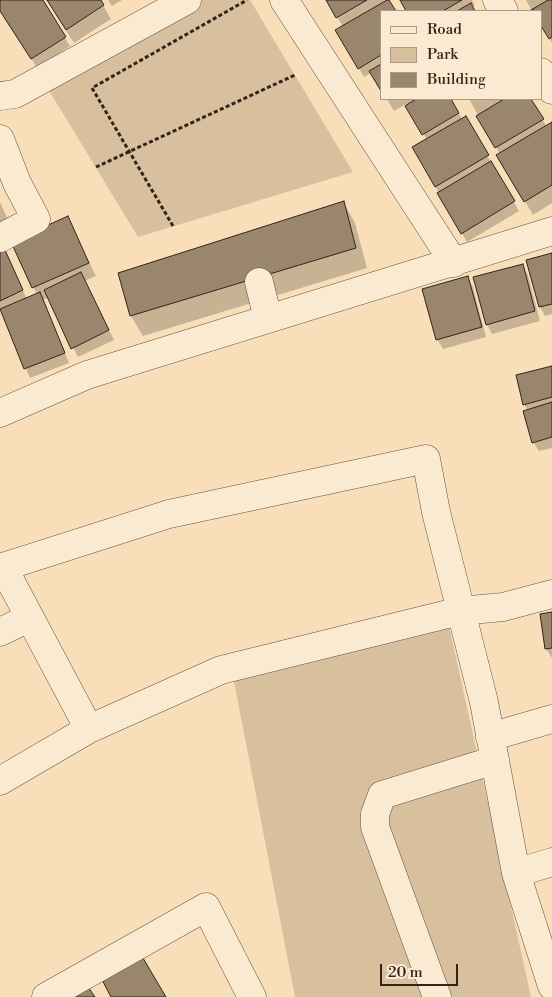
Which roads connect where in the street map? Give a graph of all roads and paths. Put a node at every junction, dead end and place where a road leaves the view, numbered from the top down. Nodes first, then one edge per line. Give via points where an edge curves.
1 (187, 0) edge
2 (247, 0) edge
3 (284, 0) edge
4 (295, 74) dead end
5 (542, 74) edge
6 (552, 90) edge
7 (0, 96) edge
8 (0, 139) edge
9 (129, 151) junction
10 (96, 167) dead end
11 (173, 226) dead end
12 (552, 231) edge
13 (0, 238) edge
14 (454, 263) junction
15 (259, 282) dead end
16 (268, 319) junction
17 (0, 413) edge
18 (2, 568) edge
19 (552, 594) edge
20 (460, 611) junction
21 (29, 618) junction
22 (0, 632) edge
23 (552, 719) edge
24 (89, 729) junction
25 (492, 749) junction
26 (0, 781) edge
27 (552, 862) edge
28 (516, 873) junction
29 (552, 986) edge
30 (46, 997) edge
31 (252, 997) edge
32 (437, 997) edge

1 - 7 street via 15,94
2 - 9 path via 92,88
3 - 14 street
4 - 9 path
5 - 6 street
8 - 13 street via 17,183 36,219
9 - 10 path
9 - 11 path
12 - 14 street
14 - 16 street
15 - 16 street
16 - 17 street via 86,375
18 - 20 street via 169,514 426,459
18 - 21 street
19 - 20 street via 503,607
20 - 24 street via 220,670
20 - 25 street via 484,702
21 - 22 street
21 - 24 street
23 - 25 street
24 - 26 street
25 - 28 street
25 - 32 street via 382,795 375,814 375,828
27 - 28 street
28 - 29 street
30 - 31 street via 206,906

